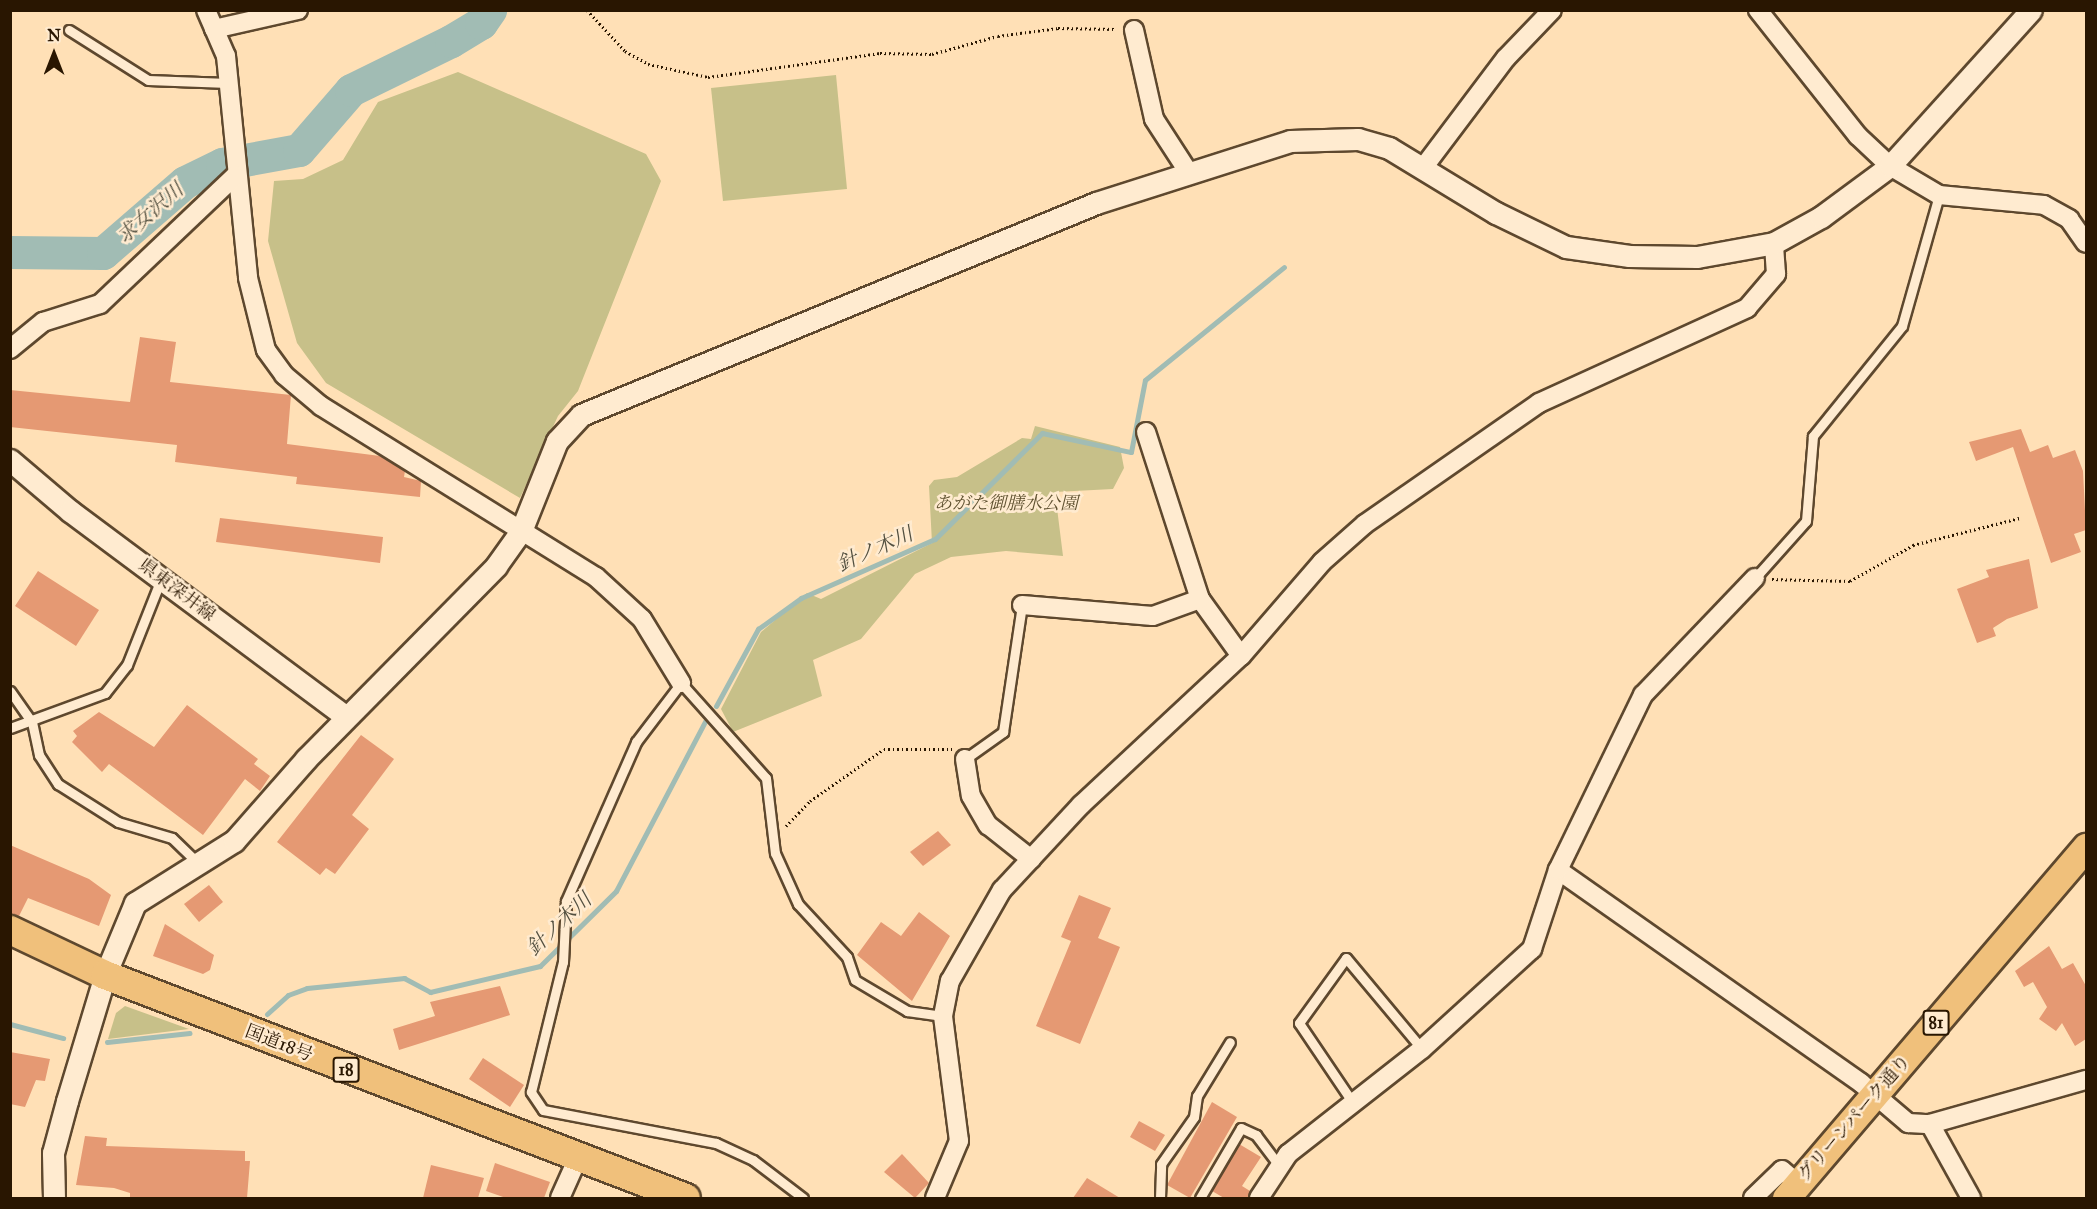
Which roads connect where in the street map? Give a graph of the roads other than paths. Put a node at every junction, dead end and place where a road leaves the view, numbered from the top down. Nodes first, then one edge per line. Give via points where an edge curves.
1 (206, 10) edge
2 (298, 10) edge
3 (1552, 10) edge
4 (1758, 10) edge
5 (2031, 10) edge
6 (214, 29) junction
7 (69, 30) dead end
8 (1134, 30) road end
9 (228, 83) junction
10 (1890, 166) junction
11 (1423, 168) junction
12 (1187, 170) junction
13 (234, 174) junction
14 (1939, 195) junction
15 (1774, 243) junction
16 (2086, 243) edge
17 (10, 348) edge
18 (1146, 432) dead end
19 (10, 460) edge
20 (521, 531) junction
21 (161, 577) junction
22 (1755, 578) joint
23 (1200, 599) junction
24 (1022, 605) joint
25 (1241, 656) junction
26 (681, 683) junction
27 (10, 691) edge
28 (346, 717) junction
29 (32, 722) junction
30 (10, 728) edge
31 (965, 759) joint
32 (2086, 847) edge
33 (1031, 859) junction
34 (199, 864) junction
35 (1558, 870) junction
36 (10, 930) edge
37 (105, 975) junction
38 (943, 1016) junction
39 (1230, 1042) dead end
40 (1422, 1049) junction
41 (2086, 1080) edge
42 (1874, 1096) junction
43 (1351, 1100) junction
44 (1929, 1124) junction
45 (577, 1160) junction
46 (1279, 1166) junction
47 (1792, 1191) edge
48 (54, 1198) edge
49 (560, 1198) edge
50 (686, 1198) edge
51 (803, 1198) edge
52 (935, 1198) edge
53 (1160, 1198) edge
54 (1200, 1198) edge
55 (1259, 1198) edge
56 (1754, 1198) edge
57 (1971, 1198) edge

1 - 6 street
2 - 6 street
3 - 11 street via 1506,58
4 - 10 street via 1858,136
5 - 10 street
6 - 9 street via 226,56
7 - 9 lane via 148,80
8 - 12 street via 1154,119
9 - 13 street
10 - 14 street
10 - 15 street via 1821,217
11 - 12 street via 1389,148 1322,137 1259,147
11 - 15 street via 1496,213 1566,247 1629,256 1697,256
12 - 20 street via 1006,238 581,415 557,441
13 - 17 street via 100,304 43,322
13 - 20 street via 248,278 266,350 284,375 321,406
14 - 16 street via 2044,205 2069,219
14 - 22 lane via 1902,326 1814,436 1806,521
15 - 25 street via 1776,274 1748,308 1539,403 1478,442 1322,562
18 - 23 street
19 - 21 street, 県東深井線 via 70,512
20 - 26 street via 596,577 642,619
20 - 28 street via 496,566
21 - 28 street, 県東深井線
21 - 29 lane via 127,665 105,693
22 - 35 street via 1643,695
23 - 24 street via 1153,616
23 - 25 street
24 - 31 lane via 1003,732
25 - 33 street
26 - 38 lane via 766,778 776,853 798,904 847,957 855,980 907,1011
26 - 51 lane via 636,742 566,900 563,962 531,1092 543,1110 716,1143 753,1160
27 - 29 lane
28 - 34 street via 234,841
29 - 30 lane
29 - 34 lane via 39,755 58,784 118,822 153,828 172,838
31 - 33 street via 971,796 988,825
32 - 42 main road, グリーンパーク通り / 81
33 - 38 street via 1002,890 956,971
34 - 37 street via 135,903
35 - 40 street via 1532,949
35 - 42 street
36 - 37 highway, 国道18号 / 18
37 - 45 highway, 国道18号 / 18
37 - 48 street via 53,1153
38 - 52 street via 959,1141
39 - 53 lane via 1197,1096 1194,1117 1161,1164
40 - 43 street
40 - 43 lane via 1346,958 1299,1023
41 - 44 street
42 - 44 street via 1908,1123
42 - 47 main road, グリーンパーク通り / 81
43 - 46 street
44 - 57 street
45 - 49 street
45 - 50 highway, 国道18号 / 18
46 - 54 lane via 1256,1135 1241,1128
46 - 55 street
47 - 56 street via 1782,1170

